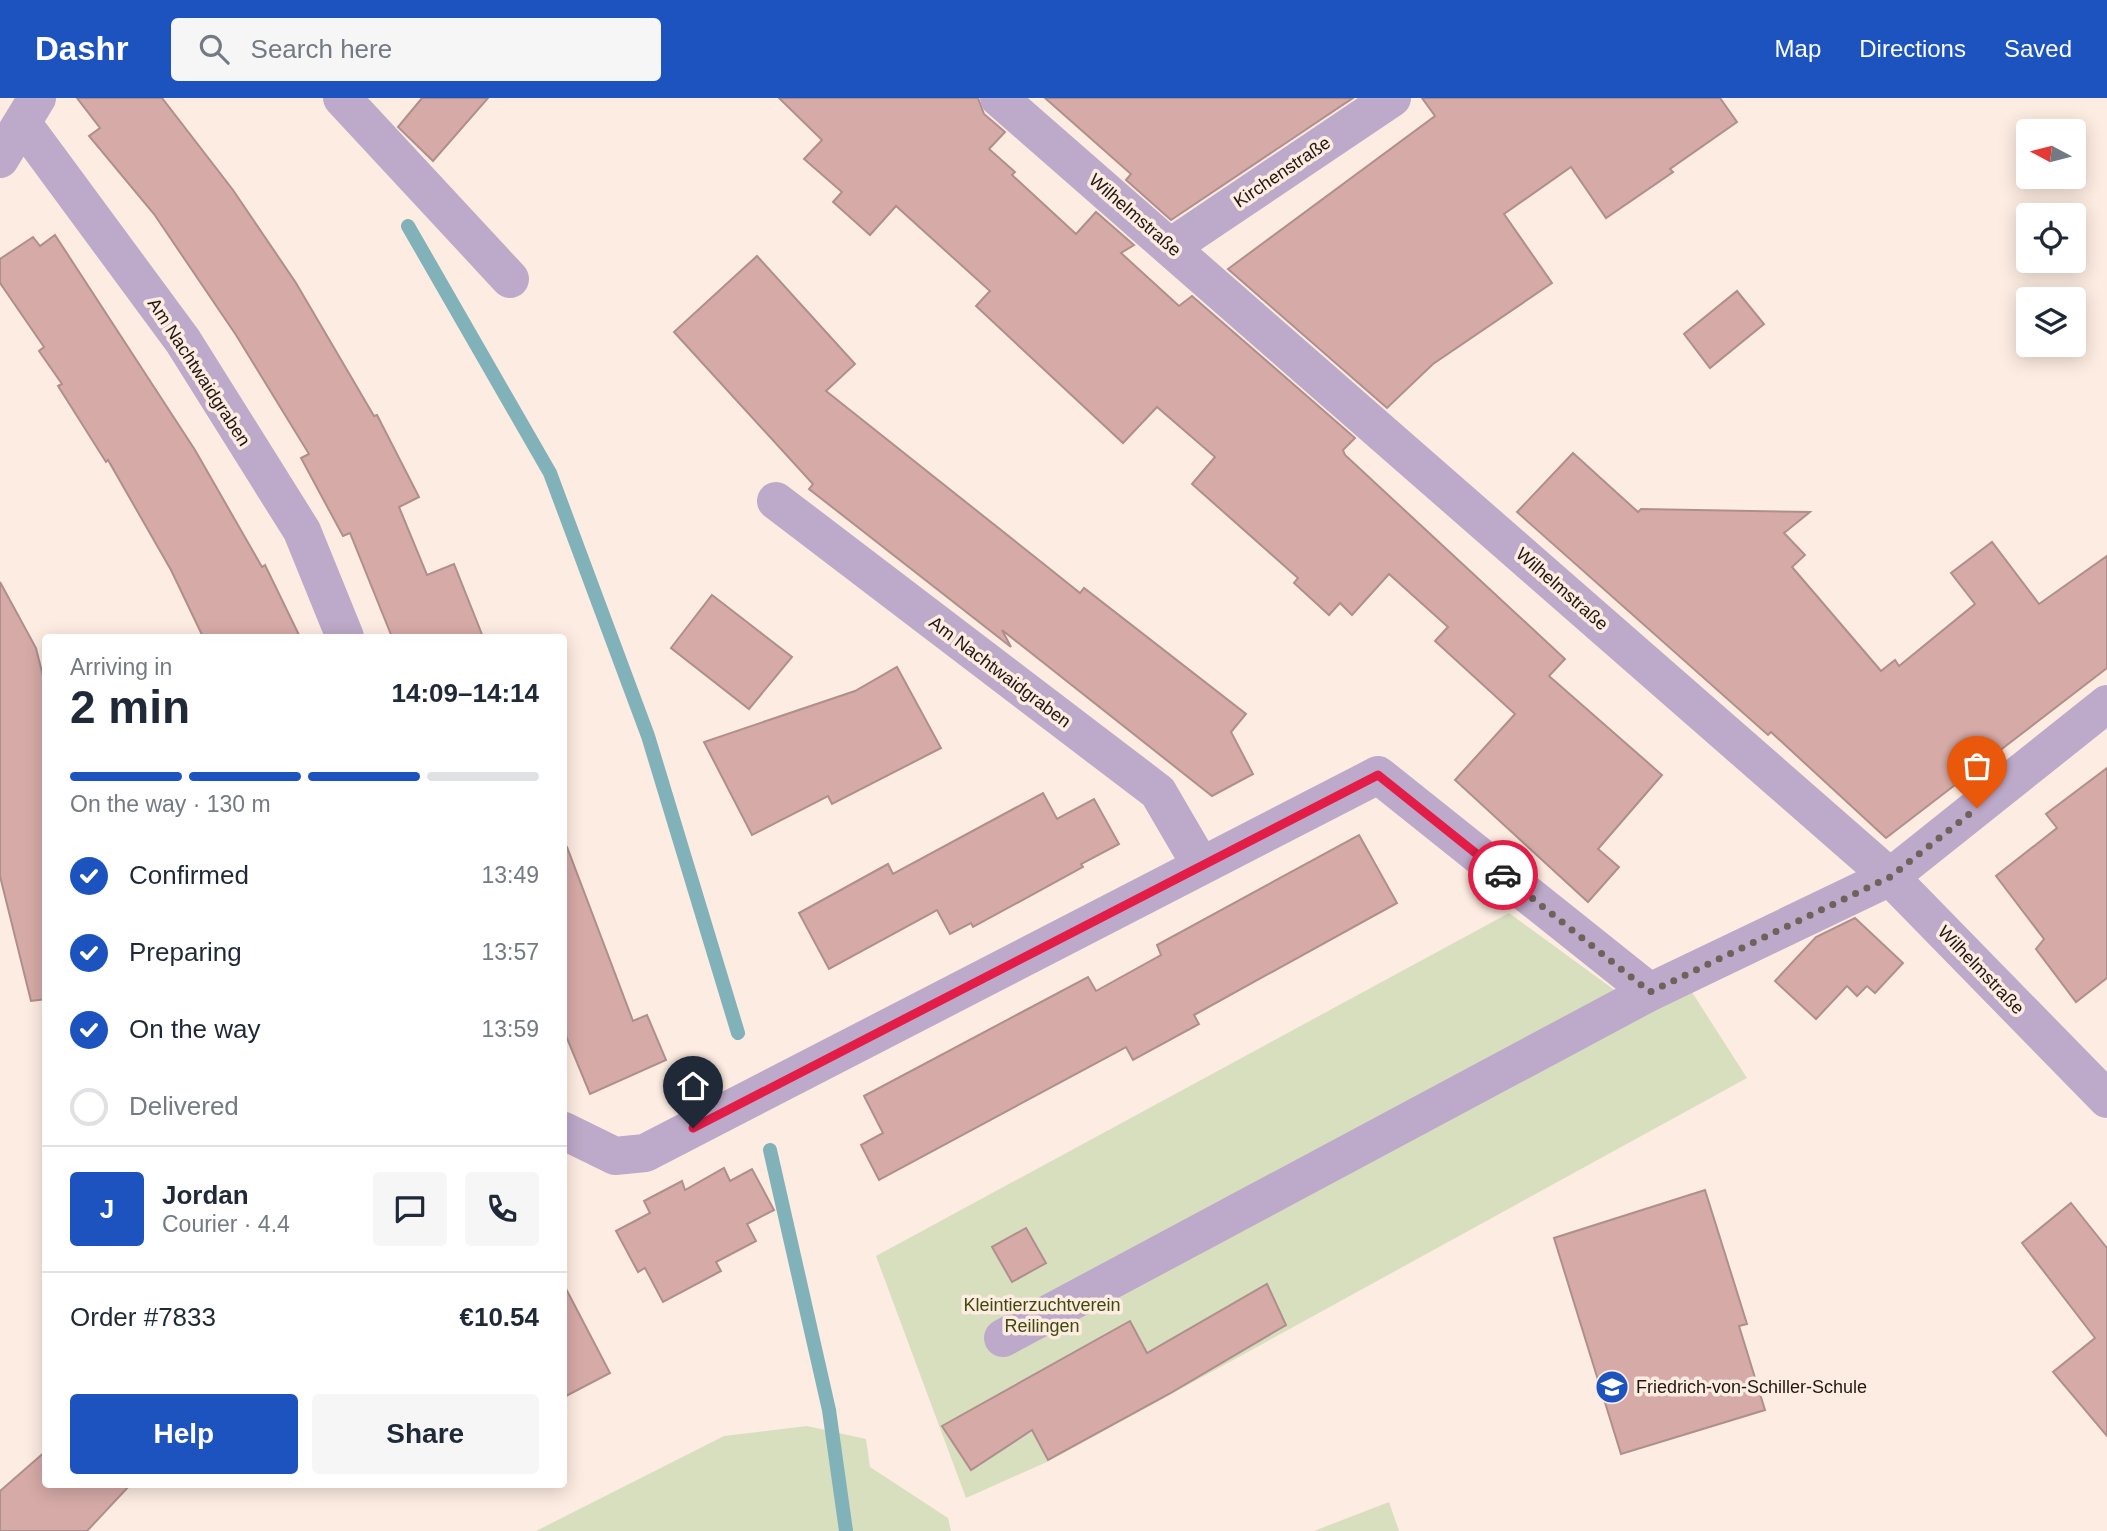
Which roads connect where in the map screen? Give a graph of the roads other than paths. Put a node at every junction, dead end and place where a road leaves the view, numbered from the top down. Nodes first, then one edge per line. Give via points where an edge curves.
1 (342, 98) edge
2 (999, 98) edge
3 (1392, 98) edge
4 (30, 111) edge
5 (0, 159) edge
6 (1171, 246) junction
7 (510, 279) dead end
8 (776, 501) dead end
9 (344, 634) edge
10 (2107, 704) edge
11 (1200, 864) junction
12 (1890, 877) junction
13 (1650, 992) junction
14 (2107, 1099) edge
15 (567, 1132) edge
16 (1003, 1339) dead end

1 - 7 street
2 - 6 street, Wilhelmstraße
3 - 6 street, Kirchenstraße
4 - 5 street
4 - 9 street, Am Nachtwaidgraben via 191,353 302,531
6 - 12 street, Wilhelmstraße
8 - 11 street, Am Nachtwaidgraben via 1158,792
10 - 12 street
11 - 13 street via 1378,775
11 - 15 street via 645,1153 615,1156
12 - 13 street
12 - 14 street, Wilhelmstraße
13 - 16 street

